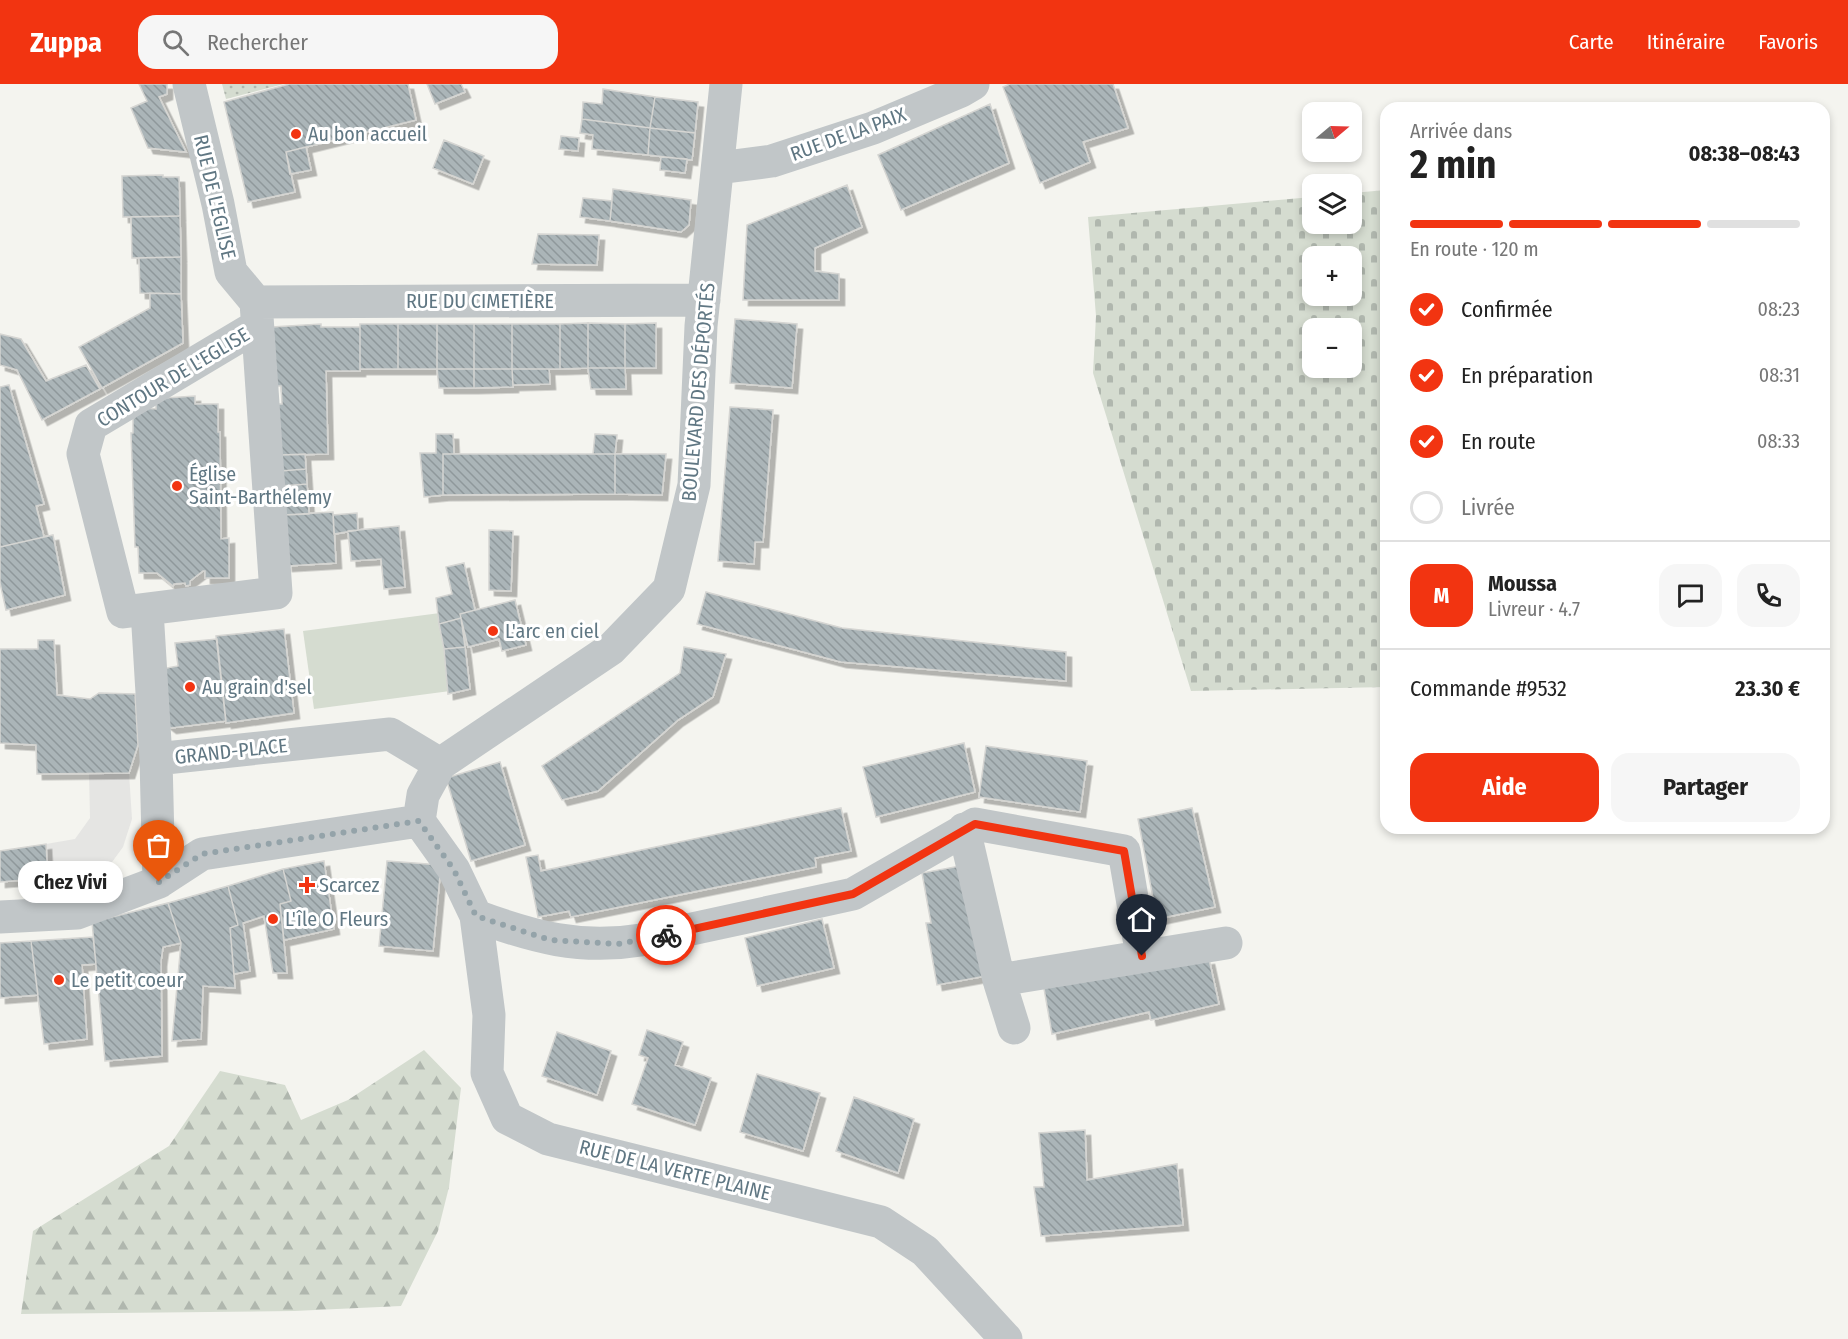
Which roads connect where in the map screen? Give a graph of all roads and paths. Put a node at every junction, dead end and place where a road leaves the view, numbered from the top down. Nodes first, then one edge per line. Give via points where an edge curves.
1 (189, 84) edge
2 (726, 84) edge
3 (973, 84) edge
4 (718, 168) junction
5 (704, 300) junction
6 (256, 314) junction
7 (147, 610) junction
8 (156, 759) junction
9 (440, 764) junction
10 (419, 821) junction
11 (964, 829) junction
12 (159, 882) junction
13 (476, 916) junction
14 (0, 917) edge
15 (1226, 943) dead end
16 (1142, 956) junction
17 (999, 980) junction
18 (1014, 1028) dead end
19 (1006, 1339) edge

1 - 6 street, RUE DE L'EGLISE via 231,272
2 - 4 street, BOULEVARD DES DÉPORTÉS
3 - 4 street, RUE DE LA PAIX via 873,128 772,161
4 - 5 street, BOULEVARD DES DÉPORTÉS
5 - 6 street, RUE DU CIMETIÈRE
5 - 9 street, BOULEVARD DES DÉPORTÉS via 694,485 669,589 611,649
6 - 7 street, CONTOUR DE L'EGLISE via 276,593
6 - 7 street, CONTOUR DE L'EGLISE via 91,425 82,454 123,612
7 - 8 street
8 - 9 street, GRAND-PLACE via 390,734
8 - 12 street, GRAND-PLACE
9 - 10 street via 423,795
10 - 12 street via 202,854
10 - 13 street, RUE DE LA VERTE PLAINE via 454,870
11 - 13 street via 853,894 641,940 618,944 550,940
11 - 16 street via 975,824 1124,851
11 - 17 street
12 - 14 street via 77,913
13 - 19 street, RUE DE LA VERTE PLAINE via 489,1015 487,1073 507,1118 548,1138 881,1222 925,1251
15 - 16 street
16 - 17 street
17 - 18 street

